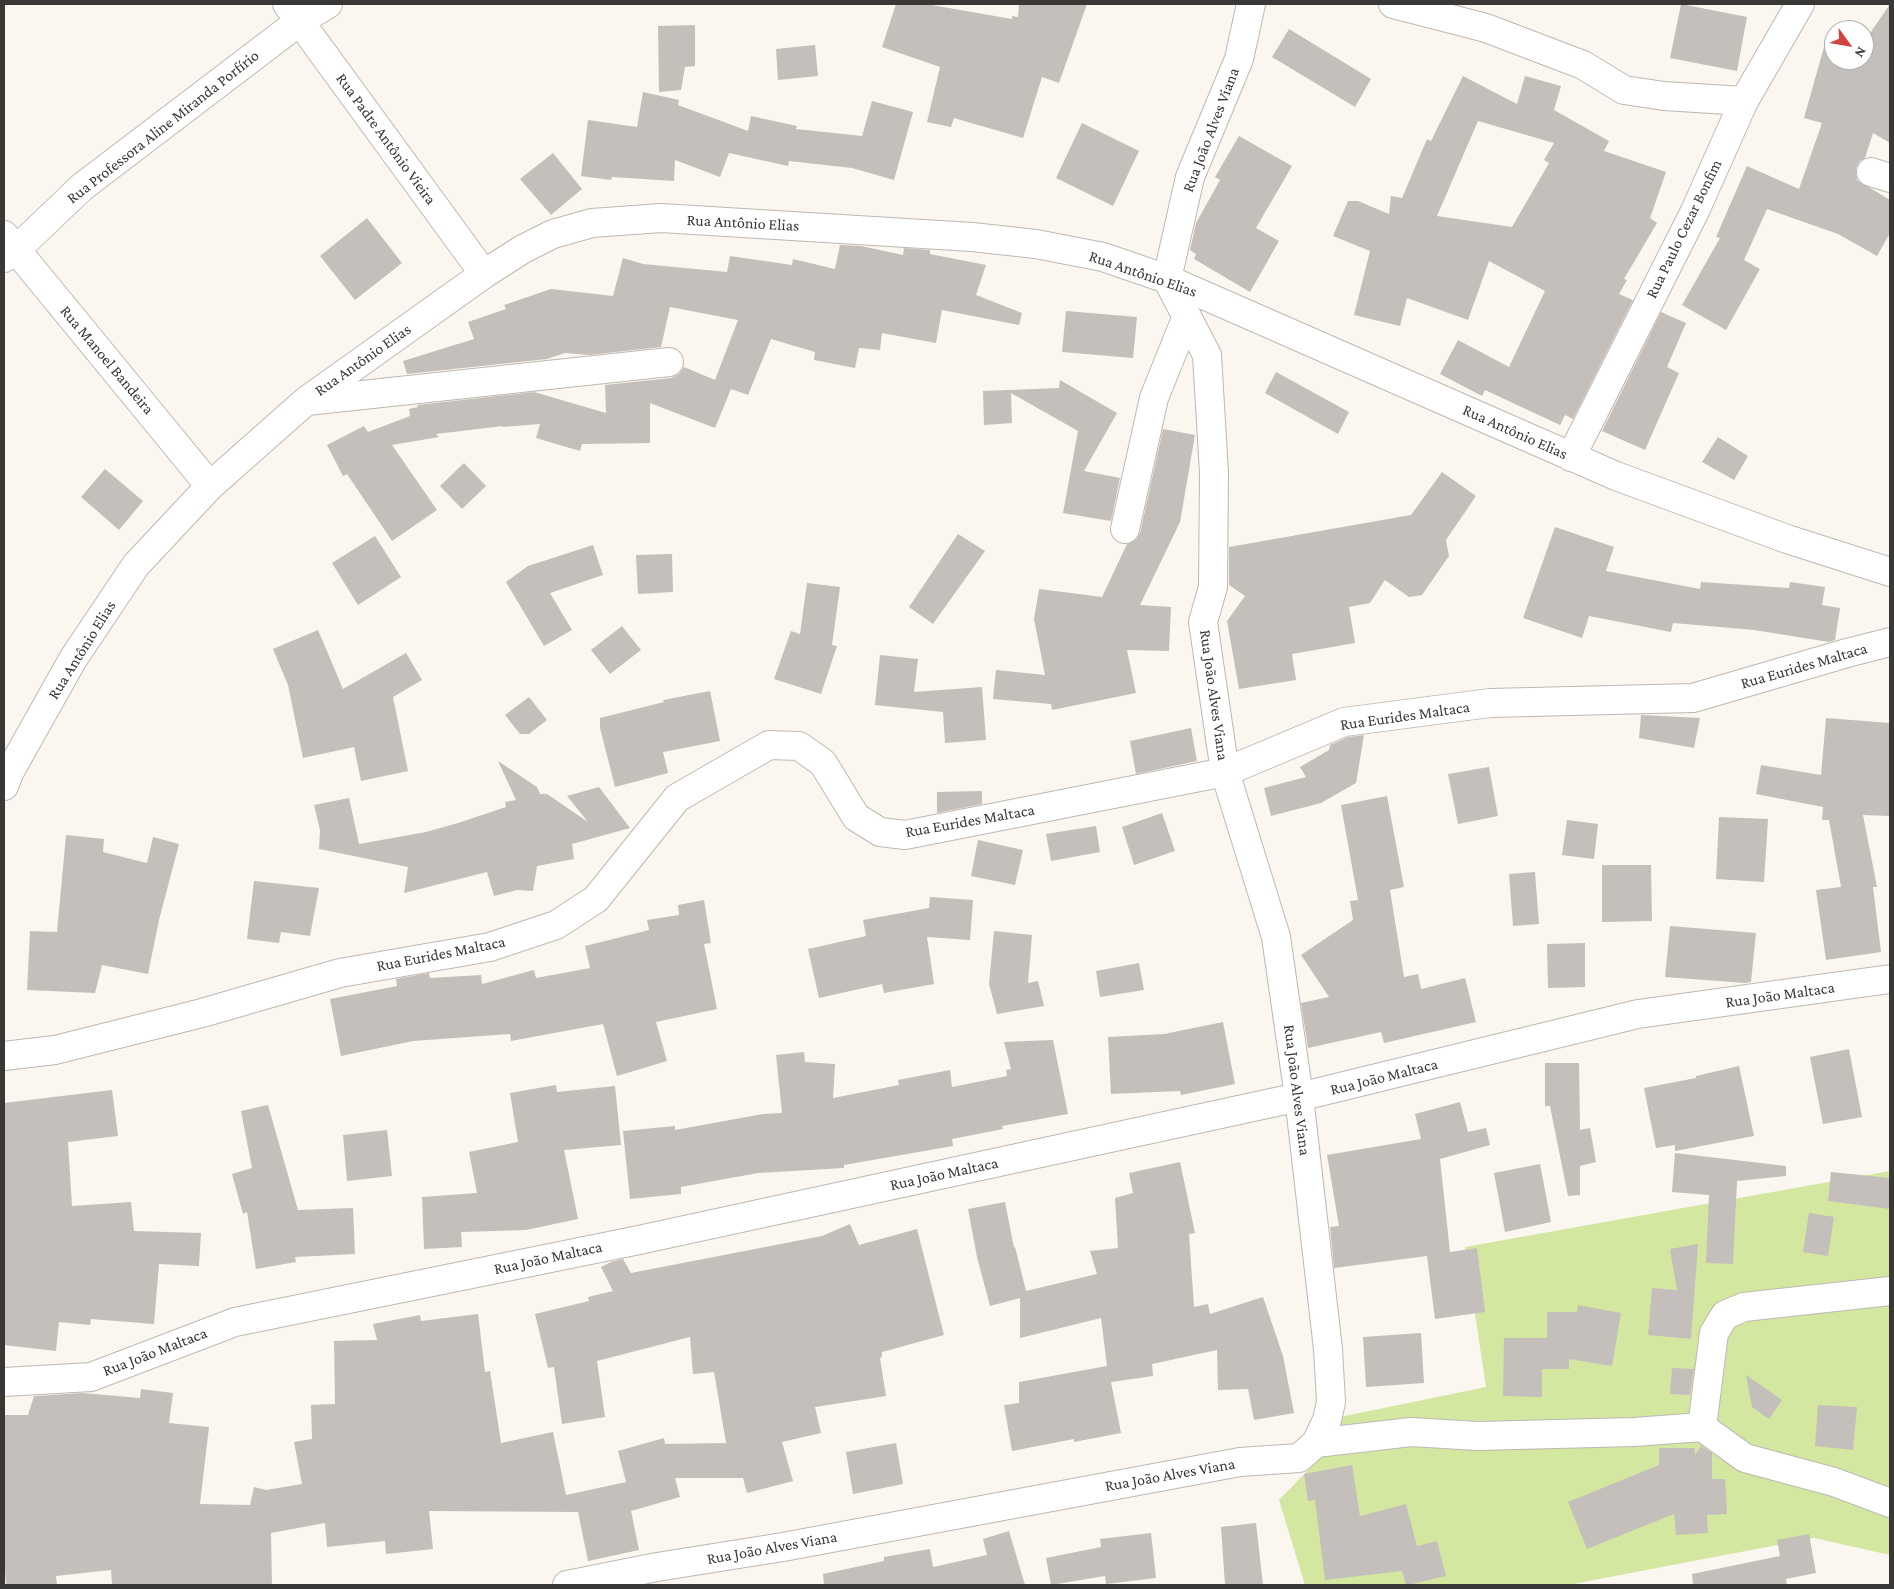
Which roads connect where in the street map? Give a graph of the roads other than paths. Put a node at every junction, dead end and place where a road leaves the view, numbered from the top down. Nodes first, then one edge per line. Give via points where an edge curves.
1 (328, 4) edge
2 (1251, 4) edge
3 (1393, 4) edge
4 (1800, 4) edge
5 (294, 12) edge
6 (1744, 102) junction
7 (8, 248) edge
8 (484, 274) junction
9 (1167, 278) junction
10 (1187, 316) junction
11 (669, 362) dead end
12 (306, 401) junction
13 (1571, 457) junction
14 (210, 486) junction
15 (1125, 529) dead end
16 (1890, 572) edge
17 (1890, 642) edge
18 (1225, 772) junction
19 (4, 786) edge
20 (1890, 979) edge
21 (4, 1056) edge
22 (1299, 1097) junction
23 (1890, 1291) edge
24 (4, 1382) edge
25 (1702, 1427) junction
26 (1316, 1443) junction
27 (1890, 1503) edge
28 (568, 1585) edge

1 - 5 street, Rua Professora Aline Miranda Porfírio
2 - 9 street, Rua João Alves Viana via 1239,59 1190,177
3 - 6 street via 1495,32 1583,65 1624,90
4 - 6 street, Rua Paulo Cezar Bonfim
5 - 7 street, Rua Professora Aline Miranda Porfírio
5 - 8 street, Rua Padre Antônio Vieira
6 - 13 street, Rua Paulo Cezar Bonfim via 1695,211
7 - 14 street, Rua Manoel Bandeira
8 - 9 street, Rua Antônio Elias via 553,234 592,223 661,218 1008,240 1103,257
8 - 12 street, Rua Antônio Elias
9 - 10 street, Rua João Alves Viana
9 - 13 street, Rua Antônio Elias
10 - 15 street via 1154,398
10 - 18 street, Rua João Alves Viana via 1207,355 1214,473 1213,587 1203,622
11 - 12 street, Rua Antônio Elias
12 - 14 street, Rua Antônio Elias
13 - 16 street, Rua Antônio Elias via 1787,539
14 - 19 street, Rua Antônio Elias via 136,566 73,659
17 - 18 street, Rua Eurides Maltaca via 1693,698 1490,703 1344,722
18 - 21 street, Rua Eurides Maltaca via 905,835 880,832 856,817 823,763 799,746 769,745 677,798 596,899 556,925 490,946 340,973 202,1013 55,1050
18 - 22 street, Rua João Alves Viana via 1276,937
20 - 22 street, Rua João Maltaca via 1638,1014
22 - 24 street, Rua João Maltaca via 639,1240 234,1322 91,1377
22 - 26 street, Rua João Alves Viana via 1328,1349 1331,1402
23 - 25 street via 1744,1307 1725,1315 1714,1333
25 - 26 street via 1478,1436 1412,1432
25 - 27 street via 1745,1458 1834,1482
26 - 28 street, Rua João Alves Viana via 1299,1458 1240,1462

